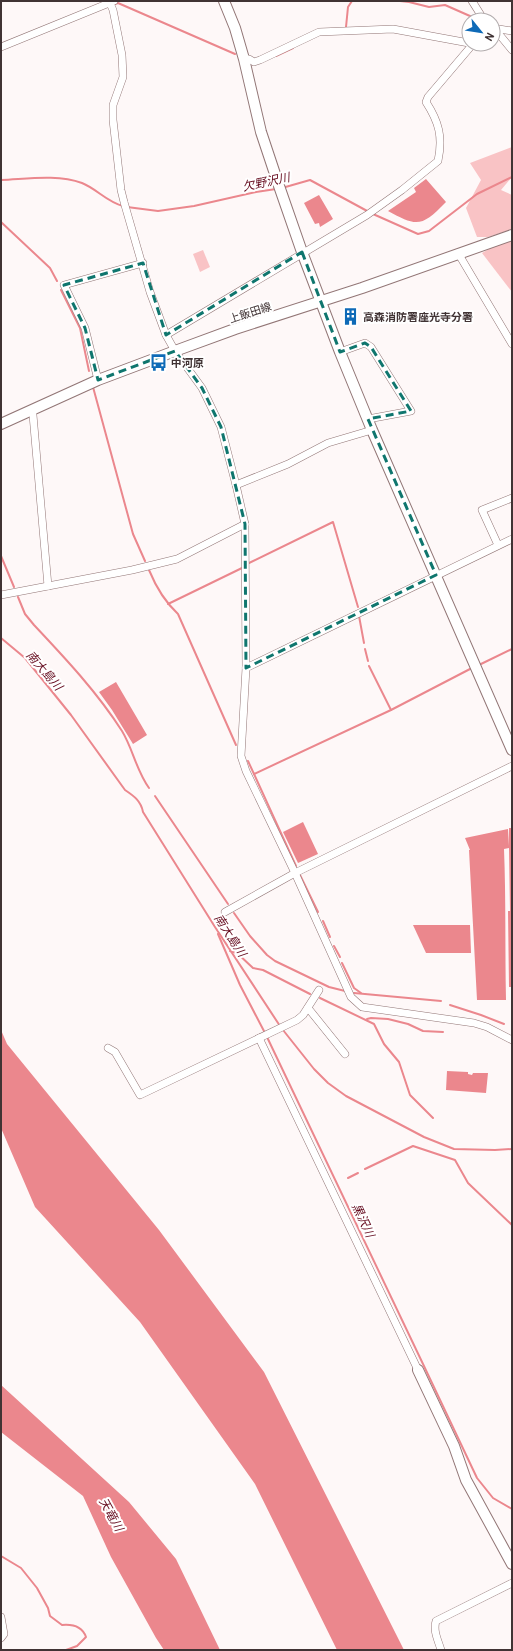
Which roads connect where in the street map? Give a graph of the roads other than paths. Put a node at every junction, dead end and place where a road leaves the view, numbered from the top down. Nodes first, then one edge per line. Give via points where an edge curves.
1 (224, 1) edge
2 (472, 1) edge
3 (111, 2) edge
4 (479, 12) edge
5 (501, 29) edge
6 (512, 31) edge
7 (501, 37) edge
8 (461, 42) edge
9 (1, 47) edge
10 (512, 50) edge
11 (467, 52) edge
12 (244, 59) junction
13 (512, 235) edge
14 (302, 252) junction
15 (458, 254) junction
16 (143, 263) junction
17 (322, 302) junction
18 (166, 335) junction
19 (512, 344) edge
20 (175, 351) junction
21 (340, 352) junction
22 (98, 380) junction
23 (33, 415) dead end
24 (368, 419) junction
25 (1, 424) edge
26 (372, 430) junction
27 (236, 485) junction
28 (512, 498) edge
29 (245, 524) junction
30 (512, 539) edge
31 (498, 545) junction
32 (436, 575) junction
33 (48, 586) junction
34 (1, 595) edge
35 (246, 668) junction
36 (512, 750) edge
37 (512, 766) edge
38 (295, 872) junction
39 (225, 912) dead end
40 (319, 990) dead end
41 (308, 1008) junction
42 (261, 1038) junction
43 (512, 1040) edge
44 (108, 1048) dead end
45 (345, 1054) dead end
46 (418, 1370) joint
47 (512, 1564) edge
48 (512, 1583) edge
49 (1, 1617) edge
50 (1, 1638) edge
51 (441, 1650) edge

1 - 12 street
2 - 4 street
3 - 9 street
3 - 16 street via 122,54 123,77 114,105 113,120 121,190
5 - 6 street
7 - 10 street
8 - 12 street via 393,29 319,32 260,60 254,62
11 - 14 street via 426,102 439,126 438,161 369,213
12 - 14 street via 261,132
13 - 15 street, 上飯田線
14 - 17 street
14 - 18 street
15 - 17 street, 上飯田線
15 - 19 street
16 - 18 street via 150,292
16 - 22 street via 64,285 85,328
17 - 20 street, 上飯田線
17 - 21 street
18 - 20 street
20 - 22 street, 上飯田線
20 - 27 street via 202,388 221,427
21 - 24 street
21 - 24 street via 365,343 371,347 411,411
22 - 25 street, 上飯田線
23 - 33 street
24 - 26 street
26 - 27 street via 328,443 288,464
26 - 32 street
27 - 29 street
28 - 31 street via 482,510
29 - 33 street via 177,559
29 - 35 street
30 - 31 street
31 - 32 street
32 - 35 street
32 - 36 street
33 - 34 street
35 - 38 street via 241,756 248,777
37 - 38 street
38 - 39 street
38 - 43 street via 351,997 362,1008 474,1023
40 - 41 street
41 - 42 street via 304,1015
41 - 45 street
42 - 44 street via 140,1095 115,1052
42 - 46 street
46 - 47 street via 454,1446 466,1480
48 - 51 street via 436,1620 434,1626
49 - 50 street via 4,1634

